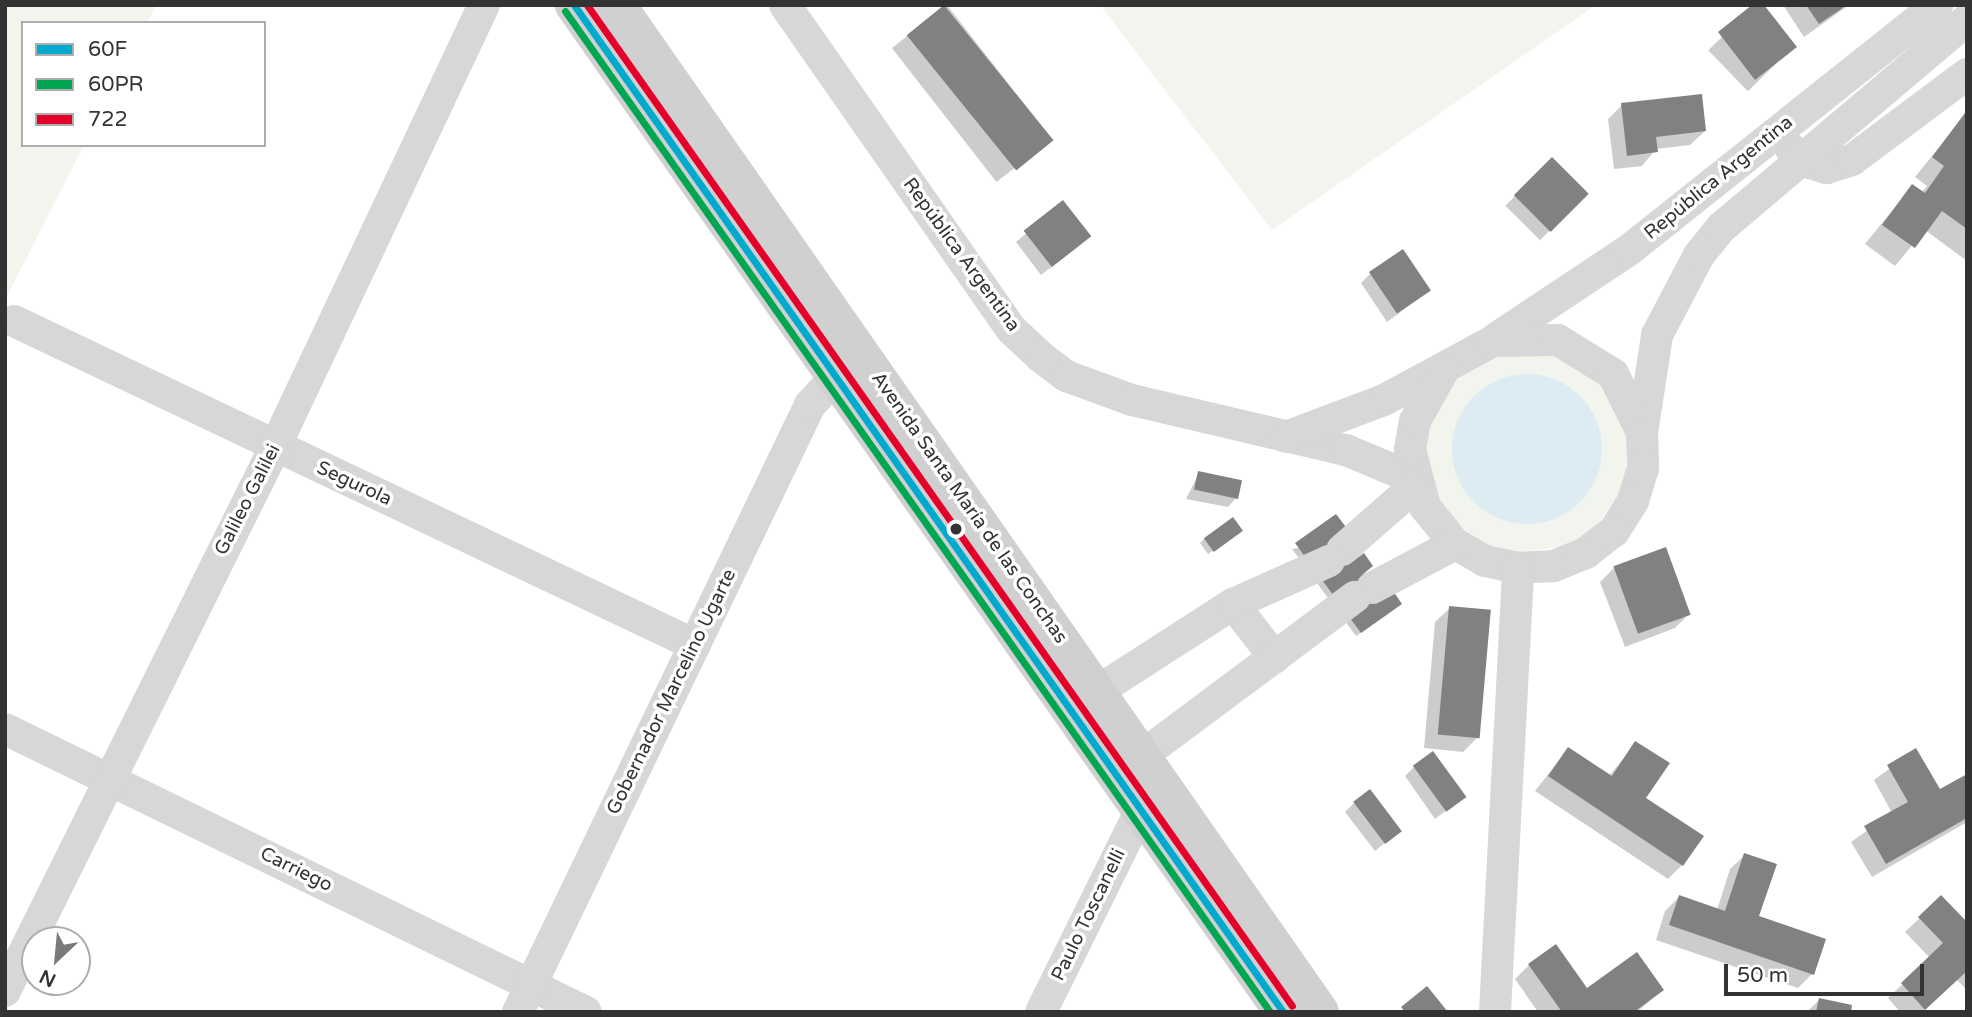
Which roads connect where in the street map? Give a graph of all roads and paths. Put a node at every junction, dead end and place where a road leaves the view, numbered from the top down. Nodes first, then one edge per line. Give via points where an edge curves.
1 (484, 5) edge
2 (574, 5) edge
3 (617, 5) edge
4 (785, 5) edge
5 (1951, 14) edge
6 (1967, 74) edge
7 (1776, 131) junction
8 (1800, 160) junction
9 (14, 321) dead end
10 (1493, 341) junction
11 (1443, 371) junction
12 (834, 378) junction
13 (1642, 432) junction
14 (1286, 437) junction
15 (275, 446) junction
16 (1414, 482) junction
17 (1455, 544) junction
18 (1326, 562) junction
19 (1518, 568) junction
20 (1352, 599) junction
21 (1233, 604) junction
22 (695, 645) junction
23 (1275, 658) junction
24 (1084, 700) junction
25 (5, 729) edge
26 (1130, 765) junction
27 (108, 779) junction
28 (1153, 799) junction
29 (5, 990) edge
30 (525, 998) edge
31 (586, 1012) edge
32 (1041, 1012) edge
33 (1283, 1012) edge
34 (1320, 1012) edge
35 (1495, 1012) edge

1 - 15 street, Galileo Galilei
2 - 12 main road, Avenida Santa María de las Conchas
3 - 24 main road, Avenida Santa María de las Conchas
4 - 14 street, República Argentina via 1011,329 1041,358 1066,376 1132,400
5 - 7 street, República Argentina
5 - 8 street, República Argentina
6 - 8 street via 1852,160 1827,168
7 - 8 street
7 - 10 street, República Argentina via 1629,250
8 - 13 street, República Argentina via 1722,227 1679,285 1657,335
9 - 15 street, Segurola
10 - 11 street
10 - 13 street via 1558,340 1588,353 1626,392
11 - 14 street via 1343,419
11 - 16 street via 1415,421
12 - 22 street, Gobernador Marcelino Ugarte via 810,405
12 - 24 main road, Avenida Santa María de las Conchas
13 - 19 street via 1643,468 1633,502 1614,531 1575,557
14 - 16 street, República Argentina via 1346,450
15 - 22 street, Segurola
15 - 27 street, Galileo Galilei
16 - 17 street via 1438,527
16 - 18 street
17 - 19 street via 1485,561
17 - 20 street
18 - 20 street
18 - 21 street
19 - 35 street
20 - 23 street
21 - 23 street
21 - 24 street
22 - 30 street, Gobernador Marcelino Ugarte
23 - 26 street
24 - 26 main road, Avenida Santa María de las Conchas
25 - 27 street, Carriego
26 - 28 main road, Avenida Santa María de las Conchas
27 - 29 street, Galileo Galilei
27 - 30 street, Carriego
28 - 32 street, Paulo Toscanelli
28 - 33 main road, Avenida Santa María de las Conchas
28 - 34 main road, Avenida Santa María de las Conchas
30 - 31 street, Carriego

